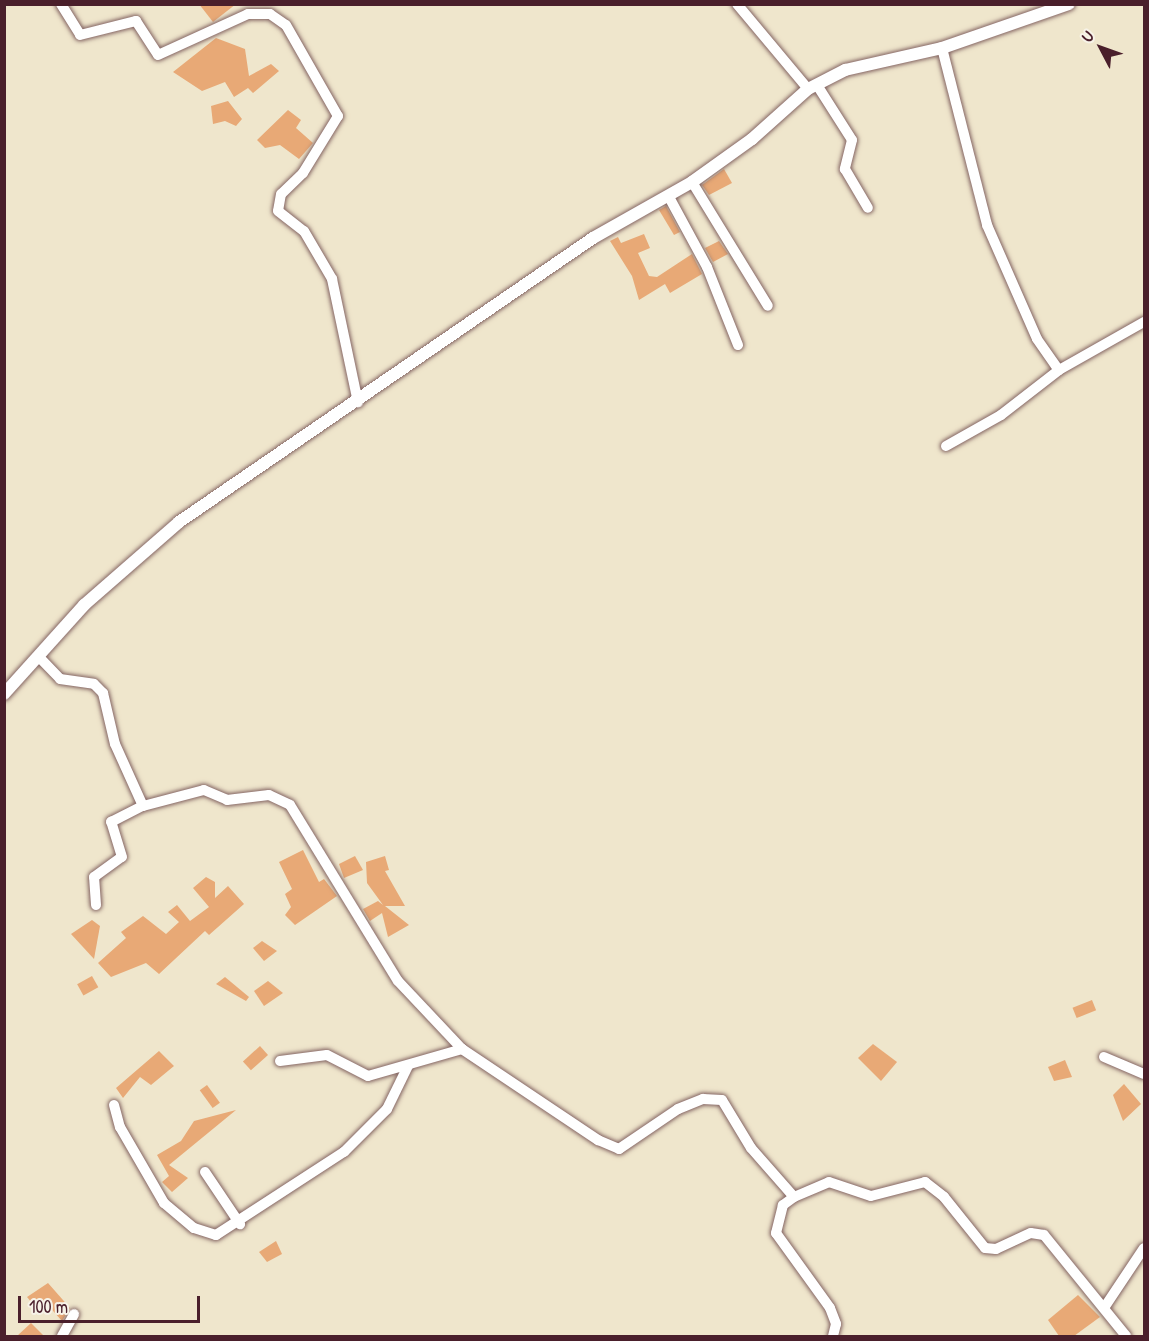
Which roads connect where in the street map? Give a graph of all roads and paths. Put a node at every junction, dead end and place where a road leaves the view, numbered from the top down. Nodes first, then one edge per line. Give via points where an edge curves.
1 (61, 4) edge
2 (737, 4) edge
3 (1069, 4) edge
4 (942, 48) junction
5 (813, 87) junction
6 (692, 182) junction
7 (669, 197) junction
8 (868, 208) dead end
9 (768, 306) dead end
10 (1144, 322) edge
11 (738, 345) dead end
12 (1059, 370) junction
13 (358, 402) junction
14 (946, 446) dead end
15 (40, 658) junction
16 (4, 694) edge
17 (143, 806) junction
18 (96, 904) dead end
19 (462, 1048) junction
20 (1104, 1057) dead end
21 (280, 1061) dead end
22 (408, 1066) junction
23 (1144, 1074) edge
24 (114, 1105) dead end
25 (206, 1172) dead end
26 (794, 1197) junction
27 (240, 1224) junction
28 (1144, 1248) edge
29 (1104, 1308) junction
30 (74, 1314) dead end
31 (62, 1336) edge
32 (833, 1336) edge
33 (1126, 1336) edge

1 - 13 street via 80,35 136,21 159,55 248,14 270,14 286,25 338,116 303,173 281,194 278,211 304,231 332,279
2 - 5 street
3 - 4 street
4 - 5 street via 845,70
4 - 12 street via 987,225 1037,339
5 - 6 street via 752,139
5 - 8 street via 852,140 845,169
6 - 7 street
6 - 9 street
7 - 11 street via 707,267
7 - 13 street via 592,238
10 - 12 street
12 - 14 street via 1001,415
13 - 15 street via 179,522 84,605
15 - 16 street
15 - 17 street via 60,679 94,684 103,693 115,744
17 - 18 street via 111,822 122,857 94,877
17 - 19 street via 204,790 227,800 269,795 290,805 390,972
19 - 22 street
19 - 26 street via 611,1148 626,1145 678,1109 703,1099 722,1100 751,1148
20 - 23 street
21 - 22 street via 327,1055 368,1076
22 - 27 street via 387,1109 349,1148
24 - 27 street via 120,1127 164,1203 206,1235
25 - 27 street
26 - 29 street via 829,1182 871,1196 926,1182 944,1197 985,1248 996,1249 1031,1233 1044,1235
26 - 32 street via 783,1205 776,1233 830,1308 837,1324
28 - 29 street
29 - 33 street
30 - 31 street

